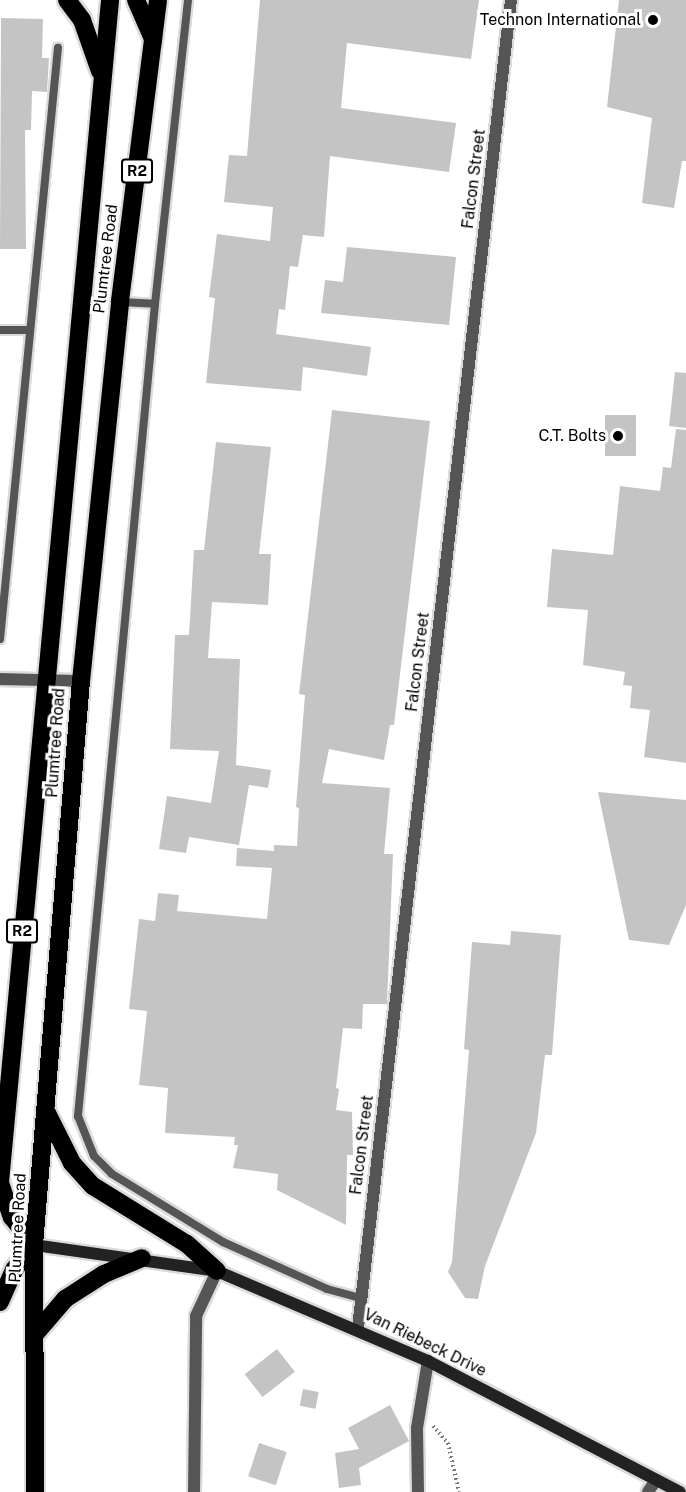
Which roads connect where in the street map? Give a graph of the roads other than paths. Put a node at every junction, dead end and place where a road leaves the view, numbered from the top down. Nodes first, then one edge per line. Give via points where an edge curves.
1 (67, 0) edge
2 (110, 0) edge
3 (136, 0) edge
4 (159, 0) edge
5 (188, 0) edge
6 (511, 0) edge
7 (154, 41) junction
8 (58, 48) dead end
9 (102, 79) junction
10 (120, 302) junction
11 (155, 304) junction
12 (0, 330) edge
13 (29, 330) junction
14 (0, 639) edge
15 (0, 679) edge
16 (44, 681) junction
17 (81, 681) junction
18 (46, 1109) junction
19 (0, 1183) edge
20 (34, 1245) junction
21 (142, 1258) junction
22 (217, 1270) junction
23 (361, 1298) junction
24 (0, 1302) edge
25 (358, 1328) junction
26 (36, 1333) junction
27 (428, 1361) junction
28 (656, 1480) junction
29 (35, 1492) edge
30 (194, 1492) edge
31 (418, 1492) edge
32 (648, 1492) edge
33 (680, 1492) edge

1 - 9 highway via 82,20
2 - 9 highway, Plumtree Road / R2
3 - 7 highway
4 - 7 highway, Plumtree Road / R2
5 - 11 lane
6 - 23 street, Falcon Street
7 - 10 highway, Plumtree Road / R2
8 - 13 lane
9 - 16 highway, Plumtree Road / R2 via 82,321
10 - 11 lane
10 - 17 highway, Plumtree Road / R2
11 - 23 lane via 78,1116 94,1156 112,1174 223,1242 327,1289
12 - 13 lane
13 - 14 lane
15 - 16 street
16 - 17 street
16 - 19 highway, Plumtree Road / R2
17 - 18 highway, Plumtree Road / R2
18 - 20 highway, Plumtree Road / R2
18 - 22 highway via 72,1163 93,1186 187,1244
19 - 20 highway via 12,1217
20 - 21 street, Van Riebeck Drive
20 - 24 highway via 14,1270
20 - 26 highway, Plumtree Road / R2
21 - 22 street, Van Riebeck Drive
21 - 26 highway via 104,1274 65,1299
22 - 25 street, Van Riebeck Drive
22 - 30 street via 196,1316
23 - 25 street, Falcon Street
25 - 27 street, Van Riebeck Drive
26 - 29 highway, Plumtree Road / R2
27 - 28 street, Van Riebeck Drive
27 - 31 street via 419,1409
28 - 32 street
28 - 33 street, Van Riebeck Drive

